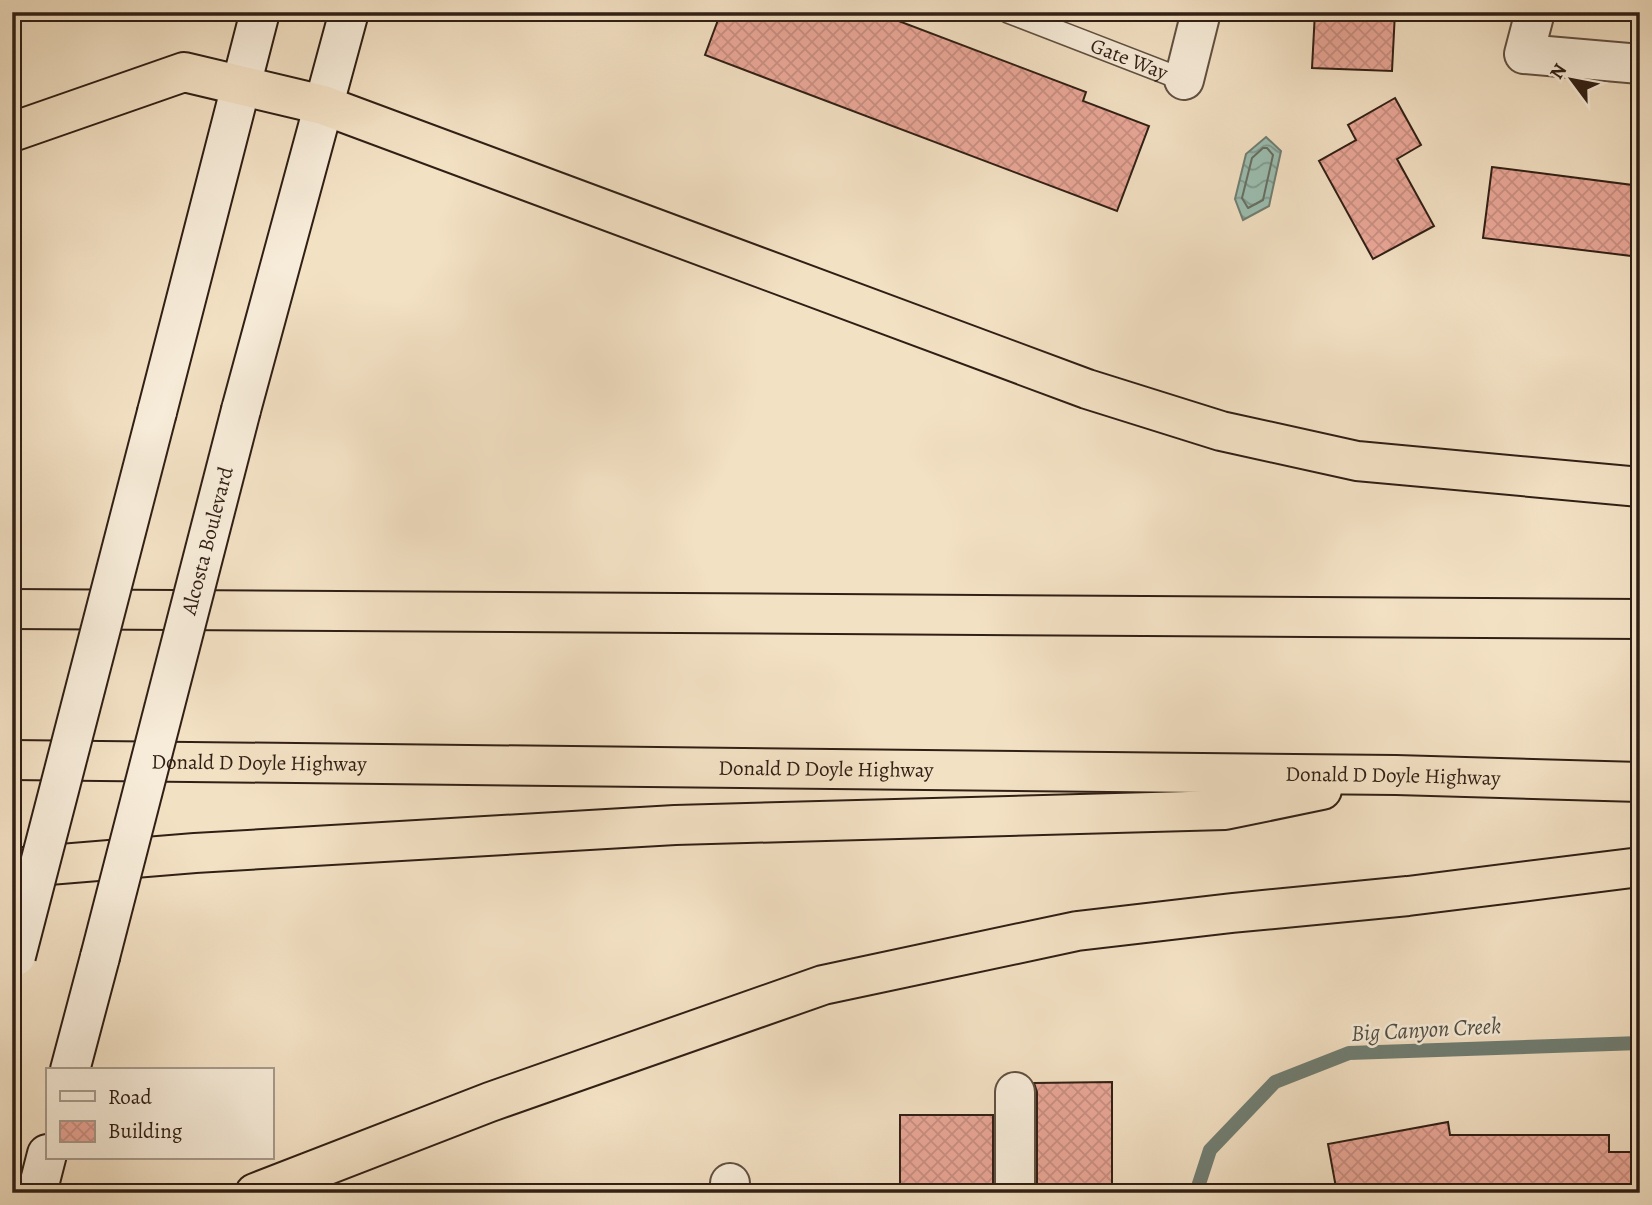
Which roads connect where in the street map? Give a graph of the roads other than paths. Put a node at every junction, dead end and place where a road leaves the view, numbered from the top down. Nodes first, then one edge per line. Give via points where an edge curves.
1 (260, 12) edge
2 (349, 12) edge
3 (1009, 12) edge
4 (1201, 12) edge
5 (1535, 12) edge
6 (1640, 64) edge
7 (1184, 80) joint
8 (240, 85) junction
9 (324, 106) junction
10 (12, 132) edge
11 (1640, 487) edge
12 (12, 608) edge
13 (1640, 619) edge
14 (12, 760) edge
15 (1396, 775) junction
16 (1640, 782) edge
17 (1640, 867) edge
18 (12, 868) edge
19 (14, 963) edge
20 (71, 1068) edge
21 (1015, 1092) dead end
22 (46, 1158) edge
23 (37, 1193) edge
24 (254, 1193) edge
25 (1015, 1193) edge

1 - 8 main road
2 - 9 main road, Alcosta Boulevard
3 - 7 lane, Gate Way
4 - 7 main road, Gate Way
5 - 6 main road via 1524,54
8 - 9 highway
8 - 10 highway via 184,72
8 - 19 main road, bridge
9 - 11 highway via 1087,389 1221,430 1357,461
9 - 20 main road, Alcosta Boulevard, bridge
12 - 13 highway
14 - 15 highway, Donald D Doyle Highway
15 - 16 highway, Donald D Doyle Highway
15 - 18 highway via 1225,810 675,825
17 - 24 highway via 1077,931 822,985 490,1102
21 - 25 main road
22 - 23 main road

